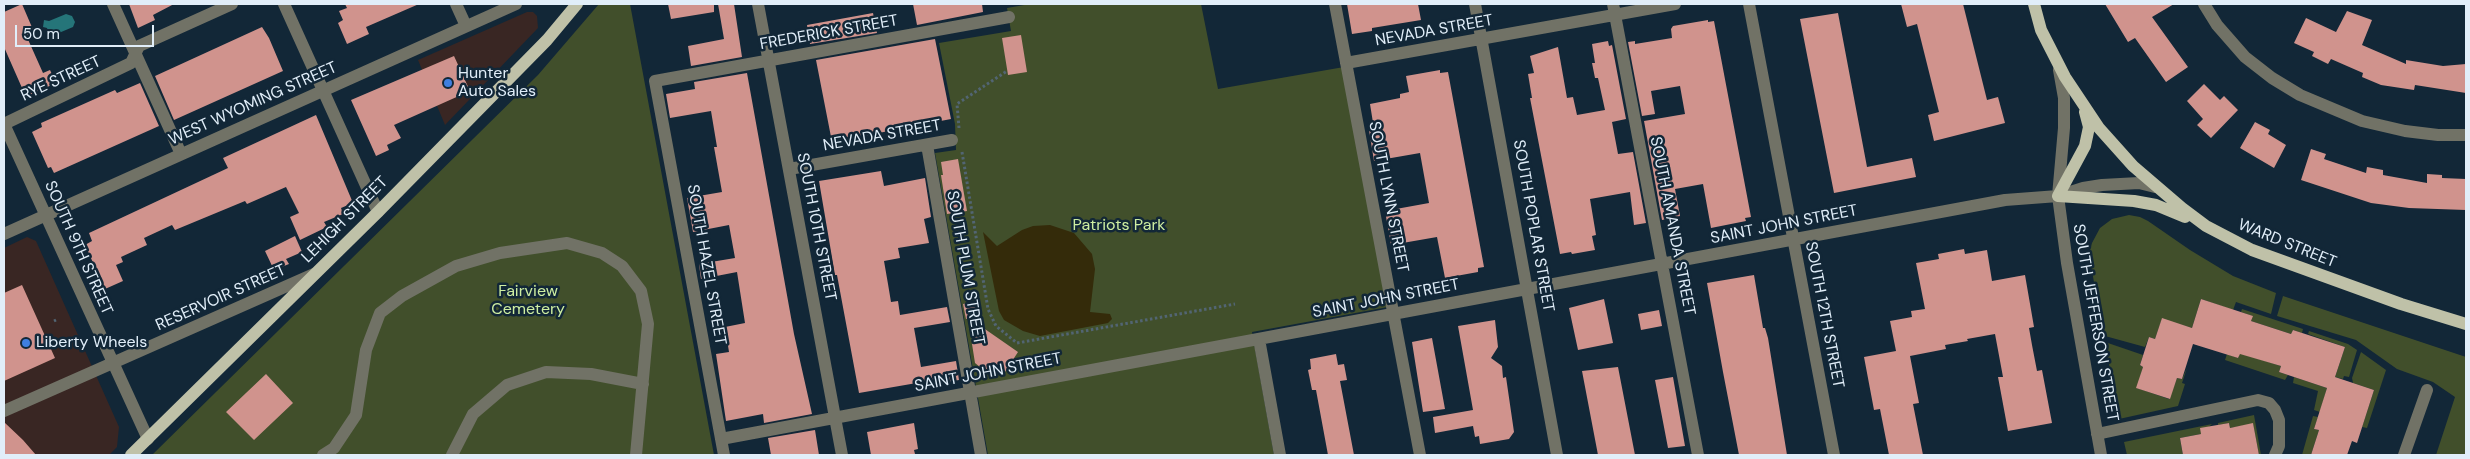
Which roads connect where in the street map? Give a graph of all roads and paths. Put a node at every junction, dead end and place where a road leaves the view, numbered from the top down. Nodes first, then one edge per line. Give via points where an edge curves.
1 (113, 4) edge
2 (232, 4) edge
3 (284, 4) edge
4 (456, 4) edge
5 (516, 4) edge
6 (577, 4) edge
7 (758, 4) edge
8 (1335, 4) edge
9 (1475, 4) edge
10 (1675, 4) edge
11 (1749, 4) edge
12 (2034, 4) edge
13 (2204, 4) edge
14 (1614, 9) edge
15 (1009, 17) dead end
16 (466, 26) junction
17 (1482, 39) junction
18 (136, 55) junction
19 (2056, 59) junction
20 (768, 61) junction
21 (1346, 63) junction
22 (1008, 71) dead end
23 (655, 81) joint
24 (323, 90) junction
25 (2083, 104) junction
26 (4, 124) edge
27 (2466, 134) edge
28 (958, 141) junction
29 (927, 145) junction
30 (181, 154) junction
31 (789, 170) junction
32 (2155, 187) junction
33 (2058, 196) junction
34 (378, 212) junction
35 (45, 215) junction
36 (2206, 226) junction
37 (4, 234) edge
38 (1793, 240) junction
39 (1662, 264) junction
40 (314, 274) junction
41 (1528, 289) junction
42 (1234, 304) dead end
43 (1394, 314) junction
44 (2466, 324) edge
45 (1259, 339) junction
46 (113, 363) junction
47 (643, 384) junction
48 (2427, 390) dead end
49 (970, 393) junction
50 (4, 411) edge
51 (835, 418) junction
52 (2097, 434) junction
53 (148, 439) junction
54 (721, 439) junction
55 (131, 455) edge
56 (323, 455) edge
57 (452, 455) edge
58 (636, 455) edge
59 (724, 455) edge
60 (842, 455) edge
61 (981, 455) edge
62 (1280, 455) edge
63 (1420, 455) edge
64 (1557, 455) edge
65 (1698, 455) edge
66 (1834, 455) edge
67 (2101, 455) edge
68 (2276, 455) edge
69 (2404, 455) edge

1 - 18 street
2 - 18 street, RYE STREET via 138,46
3 - 24 street
4 - 16 street
5 - 16 street, WEST WYOMING STREET
6 - 34 main road, LEHIGH STREET via 547,40
7 - 20 street, SOUTH 10TH STREET
8 - 21 street, SOUTH LYNN STREET
9 - 17 street, SOUTH POPLAR STREET
10 - 14 street, NEVADA STREET
11 - 38 street, SOUTH 12TH STREET
12 - 19 main road via 2041,30
13 - 27 street via 2239,51 2272,78 2300,95 2362,121 2405,131
14 - 17 street, NEVADA STREET
14 - 39 street, SOUTH AMANDA STREET
15 - 20 street, FREDERICK STREET
16 - 24 street, WEST WYOMING STREET
17 - 21 street, NEVADA STREET
17 - 41 street, SOUTH POPLAR STREET
18 - 26 street, RYE STREET via 132,63
18 - 30 street
19 - 25 main road
19 - 33 street, SOUTH JEFFERSON STREET via 2064,98
20 - 23 street, FREDERICK STREET
20 - 31 street, SOUTH 10TH STREET
21 - 43 street, SOUTH LYNN STREET
22 - 28 path via 957,104
23 - 54 street, SOUTH HAZEL STREET
24 - 30 street, WEST WYOMING STREET
24 - 34 street
25 - 32 main road, WARD STREET via 2099,128
25 - 33 main road via 2088,136
26 - 35 street, SOUTH 9TH STREET
28 - 29 street, NEVADA STREET
28 - 42 path via 988,309 996,326 1017,343
29 - 31 street, NEVADA STREET
29 - 49 street, SOUTH PLUM STREET
30 - 35 street, WEST WYOMING STREET
31 - 51 street, SOUTH 10TH STREET
32 - 33 street, SAINT JOHN STREET via 2139,183 2102,185
32 - 36 main road, WARD STREET
33 - 36 main road via 2156,205
33 - 38 street, SAINT JOHN STREET via 2006,200
33 - 52 street, SOUTH JEFFERSON STREET
34 - 40 main road, LEHIGH STREET
35 - 37 street, WEST WYOMING STREET
35 - 46 street, SOUTH 9TH STREET
36 - 44 main road, WARD STREET via 2252,250 2300,269
38 - 39 street, SAINT JOHN STREET
38 - 66 street, SOUTH 12TH STREET
39 - 41 street, SAINT JOHN STREET
39 - 65 street, SOUTH AMANDA STREET
40 - 46 street, RESERVOIR STREET
40 - 53 main road, LEHIGH STREET
41 - 43 street, SAINT JOHN STREET
41 - 64 street, SOUTH POPLAR STREET
43 - 45 street, SAINT JOHN STREET
43 - 63 street, SOUTH LYNN STREET
45 - 49 street, SAINT JOHN STREET
45 - 62 street
46 - 50 street, RESERVOIR STREET
46 - 53 street, SOUTH 9TH STREET
47 - 56 street via 648,324 641,291 622,266 602,253 567,244 500,252 456,266 402,296 380,313 366,350 356,415 334,448
47 - 57 street via 590,374 546,372 507,385 473,414
47 - 58 street
48 - 69 street
49 - 51 street, SAINT JOHN STREET
49 - 61 street, SOUTH PLUM STREET
51 - 54 street, SAINT JOHN STREET
51 - 60 street, SOUTH 10TH STREET
52 - 67 street, SOUTH JEFFERSON STREET
52 - 68 street via 2258,400 2269,403 2279,420
53 - 55 main road, LEHIGH STREET
54 - 59 street, SOUTH HAZEL STREET

